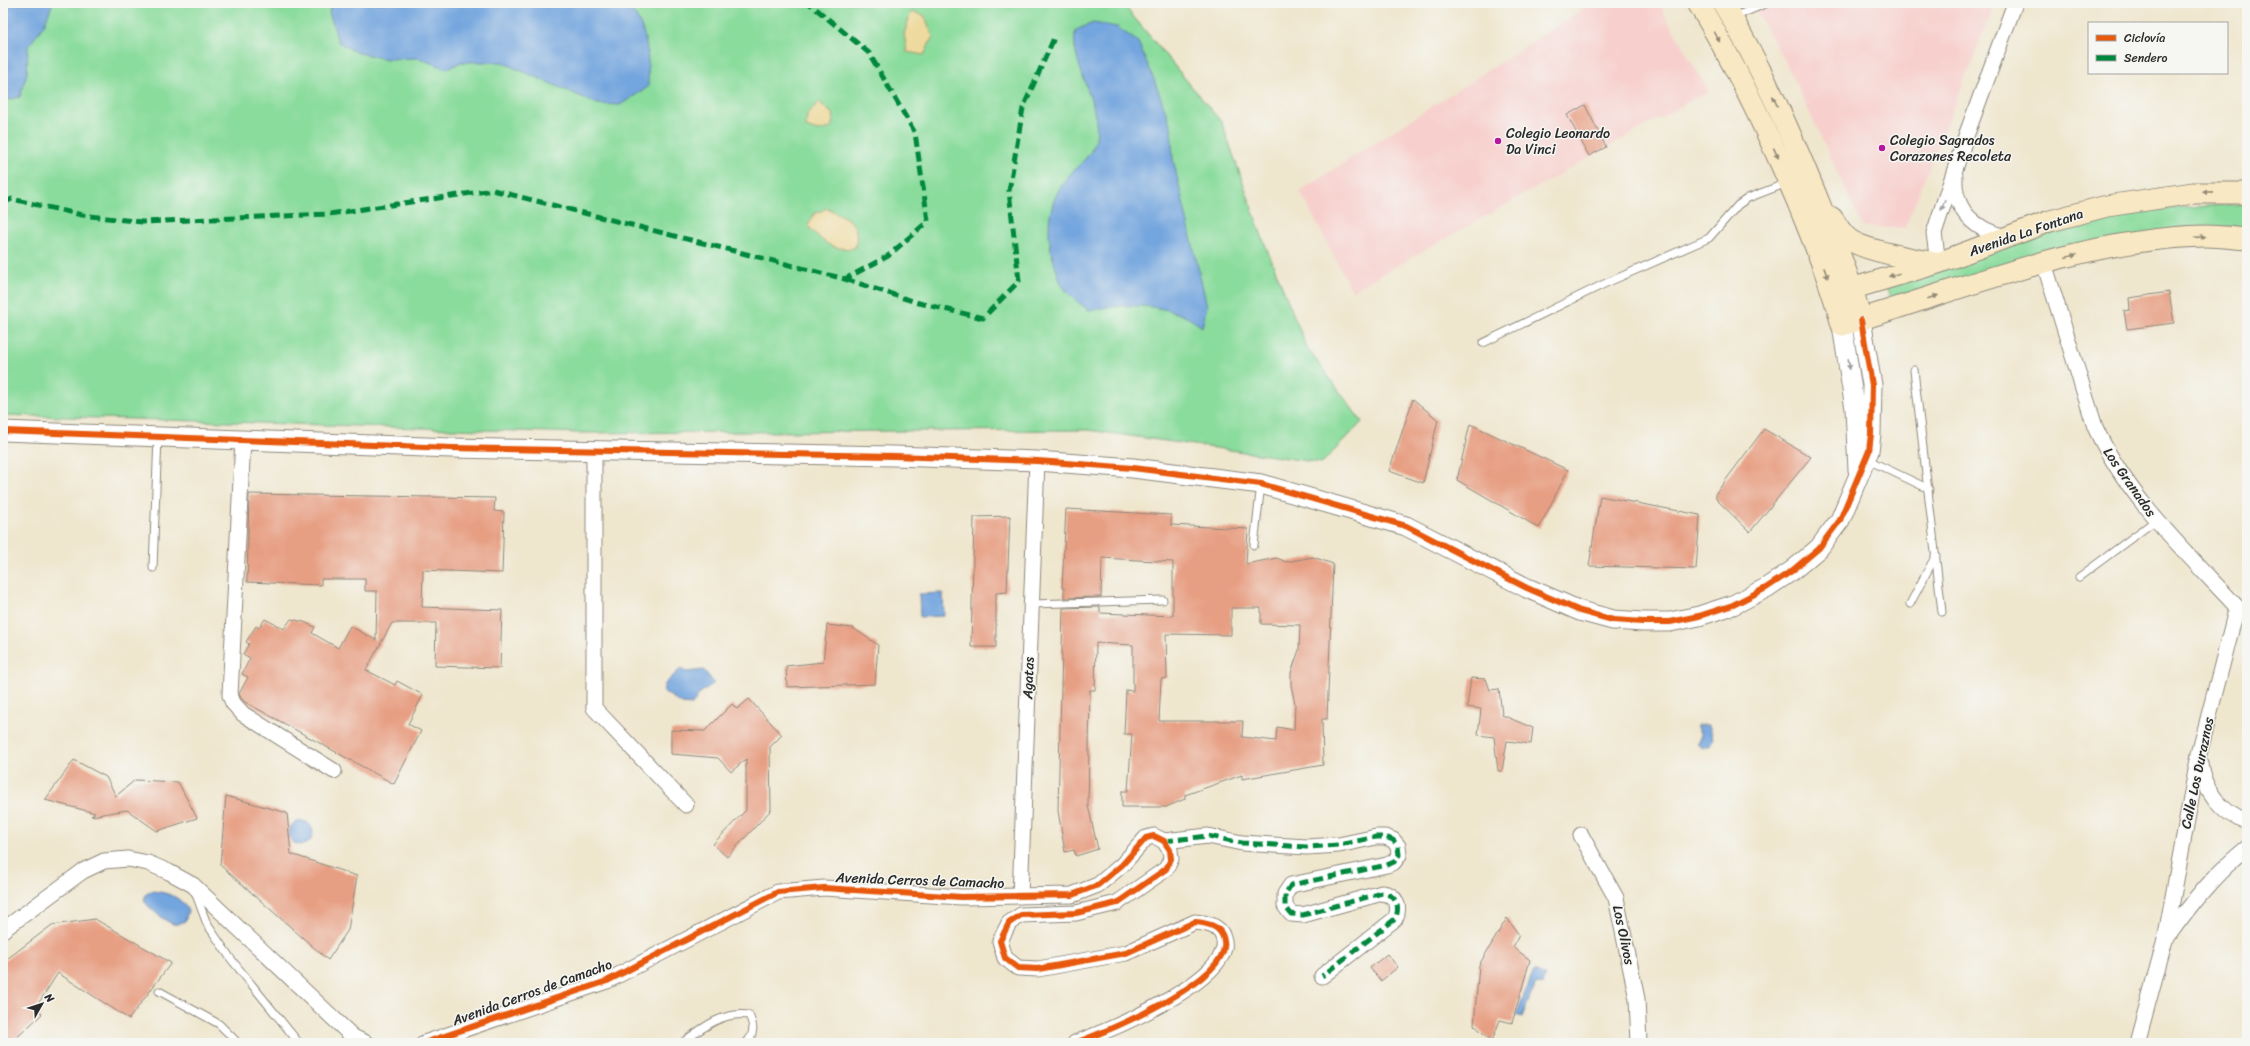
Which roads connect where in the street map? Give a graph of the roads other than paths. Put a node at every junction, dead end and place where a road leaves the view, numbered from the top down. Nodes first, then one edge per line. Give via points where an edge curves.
1 (1698, 3) edge
2 (1767, 3) edge
3 (2015, 3) edge
4 (1728, 10) edge
5 (1956, 168) junction
6 (1789, 182) junction
7 (1813, 188) junction
8 (2247, 193) edge
9 (2007, 237) junction
10 (2247, 239) edge
11 (1938, 263) junction
12 (2044, 263) junction
13 (1843, 290) junction
14 (1852, 322) junction
15 (1483, 343) dead end
16 (1914, 370) dead end
17 (3, 431) edge
18 (158, 437) junction
19 (243, 440) junction
20 (594, 451) junction
21 (1862, 458) junction
22 (1037, 461) junction
23 (1261, 484) junction
24 (1929, 489) junction
25 (2156, 520) junction
26 (1254, 545) dead end
27 (1936, 555) junction
28 (153, 568) dead end
29 (2079, 577) dead end
30 (1163, 600) dead end
31 (1031, 604) junction
32 (1910, 604) dead end
33 (2242, 606) edge
34 (1942, 612) dead end
35 (2199, 754) junction
36 (334, 771) dead end
37 (686, 805) dead end
38 (2247, 822) edge
39 (1581, 835) dead end
40 (1164, 842) junction
41 (2247, 848) edge
42 (193, 885) junction
43 (1020, 896) junction
44 (3, 930) edge
45 (2165, 940) junction
46 (1322, 976) dead end
47 (159, 991) dead end
48 (238, 1043) edge
49 (299, 1043) edge
50 (366, 1043) edge
51 (424, 1043) edge
52 (682, 1043) edge
53 (746, 1043) edge
54 (1075, 1043) edge
55 (1639, 1043) edge
56 (2137, 1043) edge

1 -> 6 main road via 1744,86
2 - 4 lane
3 - 5 street
7 -> 4 main road via 1764,75
5 - 9 street via 1958,200 1966,214 1977,226 1992,234
5 -> 11 street via 1934,233
6 -> 13 main road
6 - 15 lane via 1748,198 1738,205 1709,238 1604,284
7 - 11 main road via 1842,233 1850,240 1861,246
7 - 13 main road
8 -> 9 main road, Avenida La Fontana via 2193,193 2107,206 2050,221
9 - 11 main road, Avenida La Fontana
12 -> 10 main road via 2148,241 2205,236
11 -> 13 main road, Avenida La Fontana
14 -> 12 main road
12 - 25 street, Los Granados via 2095,426 2124,479
13 - 14 main road
14 - 21 street via 1872,385 1871,434
16 - 24 lane
17 - 18 street
18 - 19 street
18 - 28 lane
19 - 20 street
19 - 36 street via 230,695 233,704 243,714
20 - 22 street
20 - 37 street via 594,708
21 - 23 street via 1858,480 1840,520 1819,548 1793,570 1733,605 1670,622 1613,620 1580,611 1527,588 1406,526
21 - 24 lane
22 - 23 street via 1133,468
22 - 31 street, Agatas
23 - 26 lane
24 - 27 lane
25 - 29 lane
25 - 33 street, Los Granados
27 - 32 lane
27 - 34 lane
30 - 31 lane
31 - 43 street, Agatas
33 - 35 street, Calle Los Duraznos
35 - 38 street via 2206,786 2215,800 2227,812
35 - 45 street, Calle Los Duraznos
39 - 55 street, Los Olivos via 1616,898 1637,999
40 - 43 street, Avenida Cerros de Camacho via 1154,836 1146,838 1122,866 1098,885 1072,895
40 - 46 street via 1208,836 1242,843 1307,847 1339,845 1376,837 1393,840 1398,846 1399,855 1394,862 1291,885 1285,894 1285,906 1291,914 1303,915 1382,893 1389,893 1395,898 1398,906 1395,919
40 - 54 street via 1170,850 1166,869 1117,902 1076,913 1021,915 1009,923 1000,941 1005,958 1018,968 1038,969 1126,953 1195,922 1206,923 1216,928 1223,936 1225,947 1220,959 1211,970 1181,993 1130,1021
41 - 45 street, Calle Los Duraznos via 2196,898
42 - 44 street via 148,864 128,859 104,861 84,871
42 - 49 lane via 207,924 231,959
42 - 50 street via 353,1037
43 - 51 street, Avenida Cerros de Camacho via 961,897 824,888 778,892 607,981
45 - 56 street, Calle Los Duraznos
47 - 48 lane via 220,1024
52 - 53 lane via 706,1025 740,1014 749,1015 754,1025 753,1034

